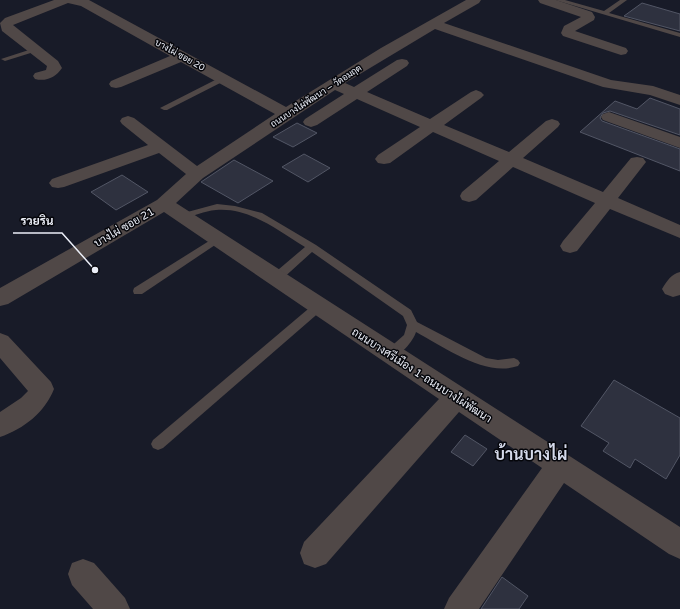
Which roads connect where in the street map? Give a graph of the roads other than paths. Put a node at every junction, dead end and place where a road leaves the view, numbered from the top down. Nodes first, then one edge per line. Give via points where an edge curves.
1 (65, 0) edge
2 (72, 0) edge
3 (473, 0) edge
4 (544, 0) edge
5 (558, 0) edge
6 (624, 0) edge
7 (605, 13) junction
8 (434, 24) junction
9 (680, 34) edge
10 (35, 50) junction
11 (621, 51) dead end
12 (182, 56) junction
13 (5, 59) dead end
14 (402, 63) dead end
15 (40, 76) dead end
16 (224, 79) junction
17 (116, 84) dead end
18 (334, 84) junction
19 (356, 93) junction
20 (476, 95) dead end
21 (680, 100) edge
22 (164, 108) dead end
23 (286, 114) junction
24 (609, 117) dead end
25 (128, 121) dead end
26 (311, 122) dead end
27 (552, 124) dead end
28 (432, 126) junction
29 (680, 143) edge
30 (161, 146) junction
31 (384, 160) dead end
32 (511, 160) junction
33 (637, 162) dead end
34 (197, 174) junction
35 (58, 182) dead end
36 (469, 196) dead end
37 (606, 201) junction
38 (174, 210) junction
39 (680, 232) edge
40 (216, 239) junction
41 (570, 246) dead end
42 (312, 248) junction
43 (276, 278) junction
44 (138, 291) dead end
45 (0, 298) edge
46 (318, 307) junction
47 (413, 325) junction
48 (0, 342) edge
49 (390, 354) junction
50 (514, 363) dead end
51 (456, 397) junction
52 (0, 426) edge
53 (158, 444) dead end
54 (560, 465) junction
55 (680, 544) edge
56 (315, 554) dead end
57 (82, 574) dead end
58 (114, 609) edge
59 (460, 609) edge

1 - 10 street via 6,24 7,28
2 - 12 street, บางไผ่ ซอย 20 via 84,3
3 - 8 street, ถนนบางไผ่พัฒนา – วัดอมฤต
4 - 11 street via 588,15 589,17 569,29 568,33
5 - 7 lane
6 - 7 lane
7 - 9 lane
8 - 18 street, ถนนบางไผ่พัฒนา – วัดอมฤต
8 - 21 street via 608,84 647,89
10 - 13 lane
10 - 15 street via 55,68
12 - 16 street, บางไผ่ ซอย 20
12 - 17 street
14 - 19 street
16 - 22 lane
16 - 23 street, บางไผ่ ซอย 20
18 - 19 street
18 - 23 street, ถนนบางไผ่พัฒนา – วัดอมฤต
19 - 26 street
19 - 28 street
20 - 28 street
23 - 34 street, ถนนบางไผ่พัฒนา – วัดอมฤต
24 - 29 street
25 - 30 street
27 - 32 street
28 - 31 street
28 - 32 street
30 - 34 street
30 - 35 street
32 - 36 street
32 - 37 street
33 - 37 street
34 - 38 street, ถนนบางไผ่พัฒนา – วัดอมฤต
37 - 39 street
37 - 41 street
38 - 40 street, ถนนบางศรีเมือง 1-ถนนบางไผ่พัฒนา
38 - 42 lane via 224,208 259,215
38 - 45 street, บางไผ่ ซอย 21
40 - 43 street, ถนนบางศรีเมือง 1-ถนนบางไผ่พัฒนา
40 - 44 lane
42 - 43 lane
42 - 47 lane via 407,314
43 - 46 street, ถนนบางศรีเมือง 1-ถนนบางไผ่พัฒนา
46 - 49 street, ถนนบางศรีเมือง 1-ถนนบางไผ่พัฒนา
46 - 53 lane
47 - 49 lane via 409,337
47 - 50 lane via 483,362 498,366
48 - 52 street via 42,389 36,400
49 - 51 street, ถนนบางศรีเมือง 1-ถนนบางไผ่พัฒนา
51 - 54 street, ถนนบางศรีเมือง 1-ถนนบางไผ่พัฒนา
51 - 56 street
54 - 55 street, ถนนบางศรีเมือง 1-ถนนบางไผ่พัฒนา
54 - 59 street
57 - 58 street

